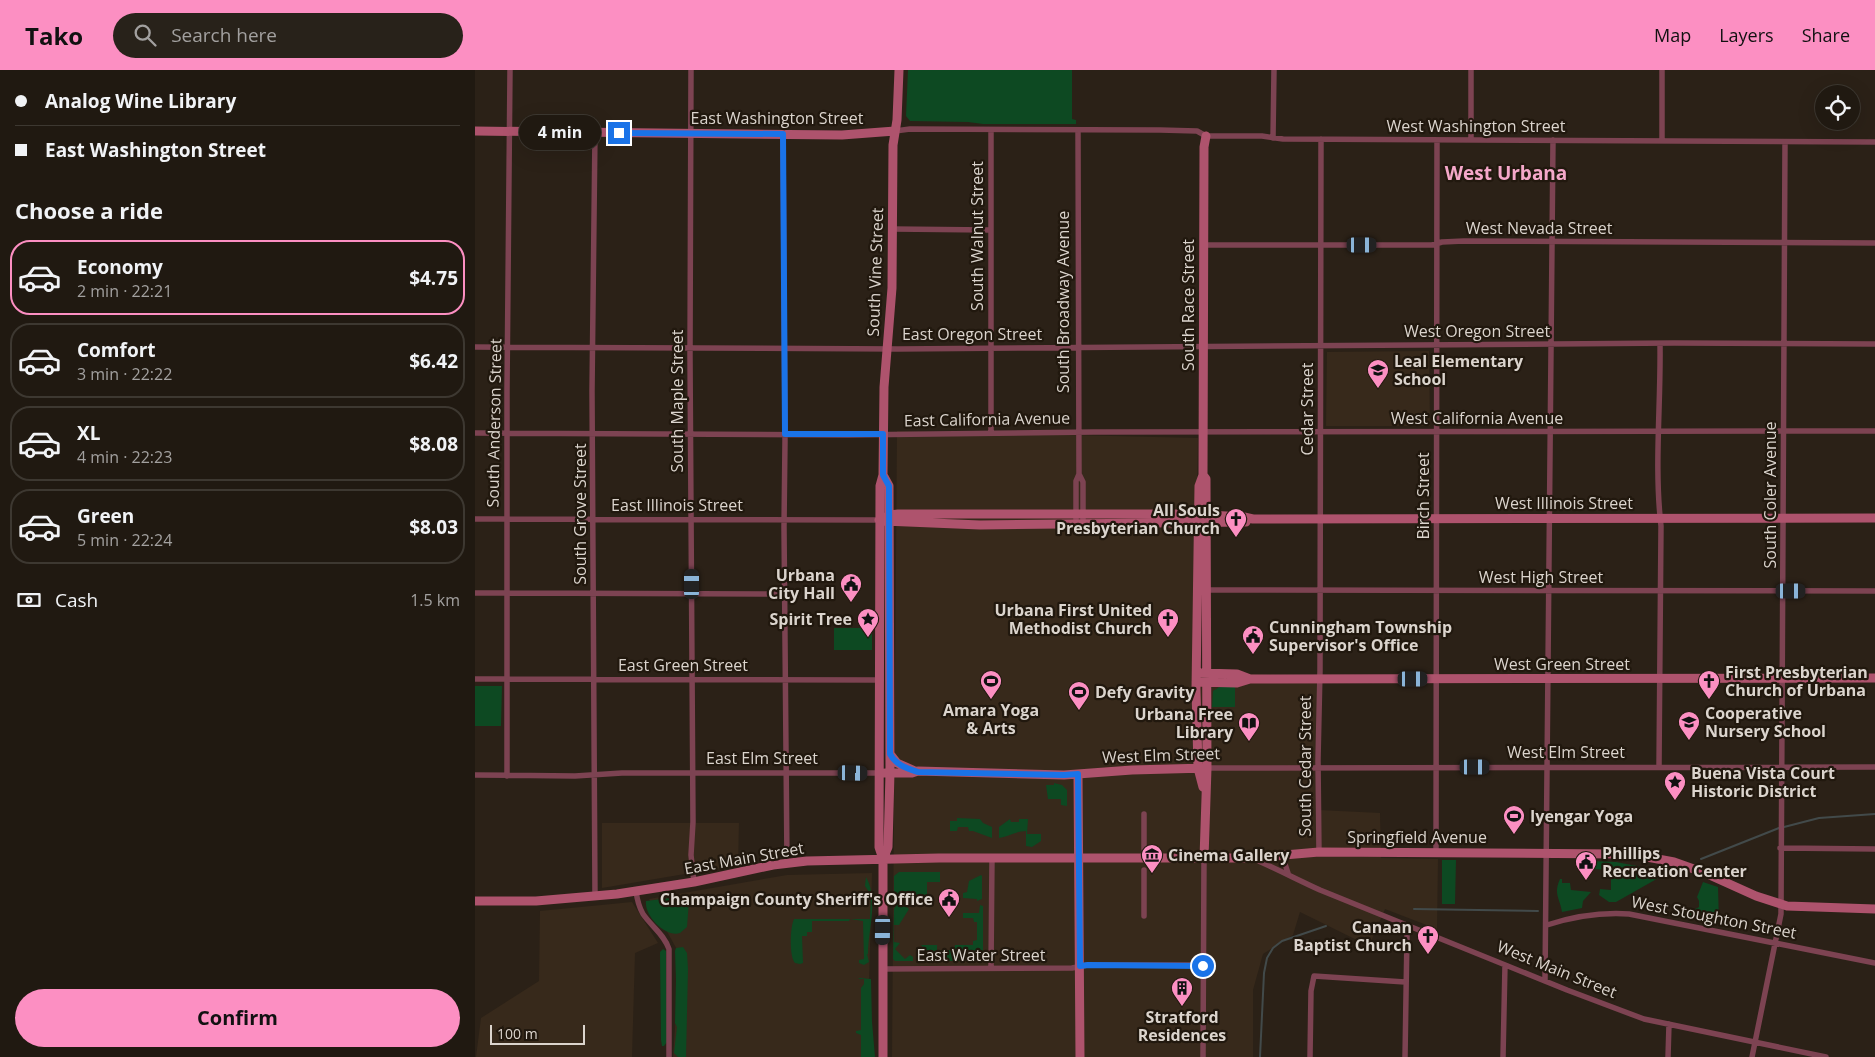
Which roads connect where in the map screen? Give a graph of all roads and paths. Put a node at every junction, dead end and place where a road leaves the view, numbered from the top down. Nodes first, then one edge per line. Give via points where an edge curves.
1 (510, 70) edge
2 (691, 70) edge
3 (899, 70) edge
4 (1274, 70) edge
5 (1471, 70) edge
6 (1662, 70) edge
7 (991, 130) junction
8 (1078, 130) junction
9 (895, 131) junction
10 (475, 132) edge
11 (511, 132) junction
12 (595, 133) junction
13 (691, 133) junction
14 (783, 134) junction
15 (1206, 136) junction
16 (1273, 138) junction
17 (1321, 139) junction
18 (1437, 140) junction
19 (1471, 140) junction
20 (1553, 140) junction
21 (1662, 141) junction
22 (1785, 142) junction
23 (1875, 142) edge
24 (892, 229) junction
25 (991, 230) junction
26 (1553, 241) junction
27 (1437, 243) junction
28 (1785, 243) junction
29 (1875, 243) edge
30 (1203, 245) junction
31 (1321, 245) junction
32 (1660, 344) junction
33 (1784, 344) junction
34 (1875, 344) edge
35 (1552, 345) junction
36 (1321, 346) junction
37 (1437, 346) junction
38 (475, 347) edge
39 (508, 347) junction
40 (593, 347) junction
41 (1079, 347) junction
42 (1203, 347) junction
43 (690, 348) junction
44 (784, 348) junction
45 (887, 348) junction
46 (991, 348) junction
47 (1784, 430) junction
48 (1551, 431) junction
49 (1658, 431) junction
50 (1875, 431) edge
51 (1079, 432) junction
52 (1202, 432) junction
53 (1321, 432) junction
54 (1437, 432) junction
55 (991, 433) junction
56 (475, 434) edge
57 (508, 434) junction
58 (593, 434) junction
59 (691, 434) junction
60 (785, 434) junction
61 (883, 434) junction
62 (883, 475) junction
63 (1079, 514) junction
64 (1320, 518) junction
65 (1436, 518) junction
66 (1550, 518) junction
67 (1660, 518) junction
68 (1784, 518) junction
69 (1875, 518) edge
70 (475, 519) edge
71 (507, 519) junction
72 (593, 519) junction
73 (691, 519) junction
74 (890, 519) junction
75 (926, 519) junction
76 (1202, 519) junction
77 (784, 520) junction
78 (879, 520) junction
79 (1080, 524) junction
80 (879, 569) junction
81 (890, 569) junction
82 (1207, 590) junction
83 (1549, 590) junction
84 (1320, 591) junction
85 (1436, 591) junction
86 (1661, 591) junction
87 (1783, 591) junction
88 (1875, 591) edge
89 (507, 593) junction
90 (475, 594) edge
91 (594, 594) junction
92 (692, 594) junction
93 (785, 594) junction
94 (879, 635) junction
95 (890, 635) junction
96 (1201, 677) junction
97 (1661, 678) junction
98 (1782, 678) junction
99 (1875, 678) edge
100 (508, 679) junction
101 (594, 679) junction
102 (691, 679) junction
103 (785, 679) junction
104 (1320, 679) junction
105 (1436, 679) junction
106 (1549, 679) junction
107 (475, 680) edge
108 (880, 680) junction
109 (890, 680) junction
110 (890, 754) junction
111 (1319, 767) junction
112 (1436, 767) junction
113 (1548, 767) junction
114 (1659, 767) junction
115 (1781, 767) junction
116 (1875, 767) edge
117 (1203, 768) junction
118 (918, 772) junction
119 (692, 773) junction
120 (785, 773) junction
121 (880, 773) junction
122 (890, 773) junction
123 (593, 774) junction
124 (1078, 774) junction
125 (475, 775) edge
126 (507, 776) junction
127 (1144, 814) dead end
128 (1780, 848) junction
129 (1144, 849) dead end
130 (1875, 850) edge
131 (1319, 852) junction
132 (1436, 853) junction
133 (1548, 853) junction
134 (1285, 855) junction
135 (991, 858) junction
136 (1078, 858) junction
137 (1205, 858) junction
138 (1250, 858) junction
139 (883, 859) junction
140 (787, 863) junction
141 (1144, 870) dead end
142 (1288, 874) junction
143 (694, 882) junction
144 (636, 891) junction
145 (595, 896) junction
146 (475, 901) edge
147 (1781, 904) junction
148 (1875, 909) edge
149 (1144, 916) dead end
150 (1547, 925) junction
151 (1410, 926) junction
152 (1774, 942) junction
153 (1875, 963) edge
154 (1505, 965) junction
155 (1080, 966) junction
156 (1203, 966) junction
157 (991, 968) junction
158 (883, 969) junction
159 (1545, 981) junction
160 (1405, 982) junction
161 (1669, 1024) junction
162 (1755, 1042) junction
163 (669, 1057) edge
164 (883, 1057) edge
165 (1080, 1057) edge
166 (1203, 1057) edge
167 (1311, 1057) edge
168 (1405, 1057) edge
169 (1503, 1057) edge
170 (1668, 1057) edge
171 (1752, 1057) edge
172 (1826, 1057) edge

1 - 11 street, South Anderson Street
2 - 13 street, South Maple Street
3 - 9 street, South Vine Street
4 - 16 street
5 - 19 street
6 - 21 street
7 - 8 street, East Washington Street
7 - 9 street, East Washington Street
7 - 25 street, South Walnut Street
8 - 15 street, West Washington Street via 1195,131
8 - 41 street, South Broadway Avenue
9 - 14 street, East Washington Street
9 - 24 street, South Vine Street
10 - 11 street, East Washington Street
11 - 12 street, East Washington Street
11 - 39 street, South Anderson Street
12 - 13 street, East Washington Street
12 - 40 street, South Grove Street
13 - 14 street, East Washington Street
13 - 43 street, South Maple Street
14 - 44 street
15 - 16 street, West Washington Street
15 - 30 street, South Race Street via 1203,147
16 - 17 street, West Washington Street
17 - 18 street, West Washington Street
17 - 31 street, Cedar Street
18 - 19 street, West Washington Street
18 - 27 street, Birch Street
19 - 20 street, West Washington Street
20 - 21 street, West Washington Street
20 - 26 street
21 - 22 street, West Washington Street
22 - 23 street, West Washington Street
22 - 28 street, South Coler Avenue
24 - 25 street
24 - 45 street, South Vine Street via 891,316
25 - 46 street, South Walnut Street
26 - 27 street, West Nevada Street
26 - 28 street, West Nevada Street
26 - 35 street
27 - 31 street, West Nevada Street
27 - 37 street, Birch Street
28 - 29 street, West Nevada Street
28 - 33 street, South Coler Avenue
30 - 31 street, West Nevada Street
30 - 42 street, South Race Street
31 - 36 street, Cedar Street
32 - 33 street, West Oregon Street
32 - 35 street, West Oregon Street
32 - 49 street
33 - 34 street, West Oregon Street
33 - 47 street, South Coler Avenue
35 - 37 street, West Oregon Street
35 - 48 street
36 - 37 street, West Oregon Street
36 - 42 street, West Oregon Street
36 - 53 street, Cedar Street
37 - 54 street, Birch Street
38 - 39 street, East Oregon Street
39 - 40 street, East Oregon Street
39 - 57 street, South Anderson Street
40 - 43 street, East Oregon Street
40 - 58 street, South Grove Street
41 - 42 street, West Oregon Street
41 - 46 street, East Oregon Street
41 - 51 street, South Broadway Avenue
42 - 52 street, South Race Street
43 - 44 street, East Oregon Street
43 - 59 street, South Maple Street
44 - 45 street, East Oregon Street
44 - 60 street
45 - 46 street, East Oregon Street
45 - 61 street, South Vine Street
46 - 55 street, South Walnut Street
47 - 49 street, West California Avenue
47 - 50 street, West California Avenue
47 - 68 street, South Coler Avenue
48 - 49 street, West California Avenue
48 - 54 street, West California Avenue
48 - 66 street
49 - 67 street
51 - 52 street, West California Avenue
51 - 55 street, East California Avenue
51 - 63 street, South Broadway Avenue via 1079,474 1083,482
52 - 53 street, West California Avenue
52 - 76 street, South Race Street via 1203,475 1206,479
53 - 54 street, West California Avenue
53 - 64 street, Cedar Street
54 - 65 street, Birch Street
55 - 61 street, East California Avenue
56 - 57 street, East California Avenue
57 - 58 street, East California Avenue
57 - 71 street, South Anderson Street
58 - 59 street, East California Avenue
58 - 72 street, South Grove Street
59 - 60 street, East California Avenue
59 - 73 street, South Maple Street
60 - 61 street, East California Avenue
60 - 77 street
61 - 62 street, South Vine Street
62 - 74 street, South Vine Street via 889,486
62 - 78 street, South Vine Street
63 - 75 street, East Illinois Street
63 - 76 street, West Illinois Street
63 - 79 street, South Broadway Avenue
64 - 65 street, West Illinois Street
64 - 76 street, West Illinois Street via 1253,519 1244,522
64 - 84 street, Cedar Street
65 - 66 street, West Illinois Street
65 - 85 street, Birch Street
66 - 67 street, West Illinois Street
66 - 83 street
67 - 68 street, West Illinois Street
67 - 86 street
68 - 69 street, West Illinois Street
68 - 87 street, South Coler Avenue
70 - 71 street, East Illinois Street
71 - 72 street, East Illinois Street
71 - 89 street, South Anderson Street
72 - 73 street, East Illinois Street
72 - 91 street, South Grove Street
73 - 77 street, East Illinois Street
73 - 92 street, South Maple Street
74 - 75 street, East Illinois Street
74 - 78 street, East Illinois Street
74 - 81 street, South Vine Street
75 - 79 street, East Illinois Street
76 - 79 street, West Illinois Street
76 - 82 street, South Race Street
76 - 96 street, South Race Street
77 - 78 street, East Illinois Street
77 - 93 street
78 - 80 street, South Vine Street
80 - 81 street
80 - 94 street, South Vine Street
81 - 95 street, South Vine Street
82 - 84 street, West High Street
82 - 96 street, South Race Street
83 - 85 street, West High Street
83 - 86 street, West High Street
83 - 106 street
84 - 85 street, West High Street
84 - 104 street, Cedar Street
85 - 105 street, Birch Street
86 - 87 street, West High Street
86 - 97 street
87 - 88 street, West High Street
87 - 98 street, South Coler Avenue
89 - 90 street
89 - 91 street
89 - 100 street, South Anderson Street
91 - 92 street
91 - 101 street, South Grove Street
92 - 93 street
92 - 102 street, South Maple Street
93 - 103 street
94 - 95 street
94 - 108 street, South Vine Street
95 - 109 street, South Vine Street
96 - 104 street, West Green Street via 1237,674 1250,679
96 - 117 street, South Race Street
97 - 98 street, West Green Street
97 - 106 street, West Green Street
97 - 114 street
98 - 99 street, West Green Street
98 - 115 street, South Coler Avenue
100 - 101 street, East Green Street
100 - 107 street, East Green Street
100 - 126 street, South Anderson Street
101 - 102 street, East Green Street
101 - 123 street, South Grove Street
102 - 103 street, East Green Street
102 - 119 street, South Maple Street
103 - 108 street, East Green Street
103 - 120 street
104 - 105 street, West Green Street
104 - 111 street, South Cedar Street
105 - 106 street, West Green Street
105 - 112 street, Birch Street
106 - 113 street
108 - 109 street, East Green Street
108 - 121 street, South Vine Street
109 - 110 street, South Vine Street
110 - 118 street via 901,766
110 - 122 street, South Vine Street
111 - 112 street, West Elm Street
111 - 117 street, West Elm Street
111 - 131 street, South Cedar Street
112 - 113 street, West Elm Street
112 - 132 street, Birch Street
113 - 114 street, West Elm Street
113 - 133 street
114 - 115 street, West Elm Street
115 - 116 street, West Elm Street
115 - 128 street, South Coler Avenue
117 - 124 street, West Elm Street
117 - 137 street, South Race Street
118 - 122 street, East Elm Street
118 - 124 street, East Elm Street
119 - 120 street, East Elm Street
119 - 123 street, East Elm Street
119 - 143 street, South Maple Street
120 - 121 street, East Elm Street
120 - 140 street
121 - 122 street, East Elm Street
121 - 139 street, South Vine Street via 879,846
122 - 139 street, South Vine Street via 888,847
123 - 126 street, East Elm Street
123 - 145 street, South Grove Street
124 - 136 street
125 - 126 street, East Elm Street
127 - 129 street
128 - 130 street
128 - 147 street, South Coler Avenue
131 - 132 street, Springfield Avenue
131 - 134 street, Springfield Avenue
132 - 133 street, Springfield Avenue
133 - 147 street, Springfield Avenue via 1619,854 1663,860 1705,872
133 - 150 street
134 - 138 street, Springfield Avenue
134 - 142 street
135 - 136 street, East Main Street
135 - 139 street, East Main Street
135 - 157 street
136 - 137 street, West Main Street
136 - 155 street
137 - 138 street, West Main Street
137 - 156 street, South Race Street
138 - 142 street, West Main Street
139 - 140 street, East Main Street
139 - 158 street
140 - 143 street, East Main Street
141 - 149 street
142 - 151 street, West Main Street
143 - 144 street, East Main Street
144 - 145 street, East Main Street
144 - 163 street via 643,914 662,935 669,949
145 - 146 street, East Main Street via 536,901
147 - 148 street, Springfield Avenue via 1798,908
147 - 152 street, South Coler Avenue
150 - 152 street, West Stoughton Street via 1597,913 1629,914
150 - 159 street
151 - 154 street, West Main Street
151 - 160 street
152 - 153 street, West Stoughton Street
152 - 162 street, South Coler Avenue
154 - 159 street, West Main Street
154 - 169 street
155 - 156 street, East Water Street
155 - 157 street, East Water Street
155 - 165 street
156 - 166 street, South Race Street
157 - 158 street, East Water Street
158 - 164 street
159 - 161 street, West Main Street via 1644,1019
160 - 167 street via 1313,976
160 - 168 street
161 - 162 street, West Main Street
161 - 170 street
162 - 171 street, South Coler Avenue
162 - 172 street, West Main Street

